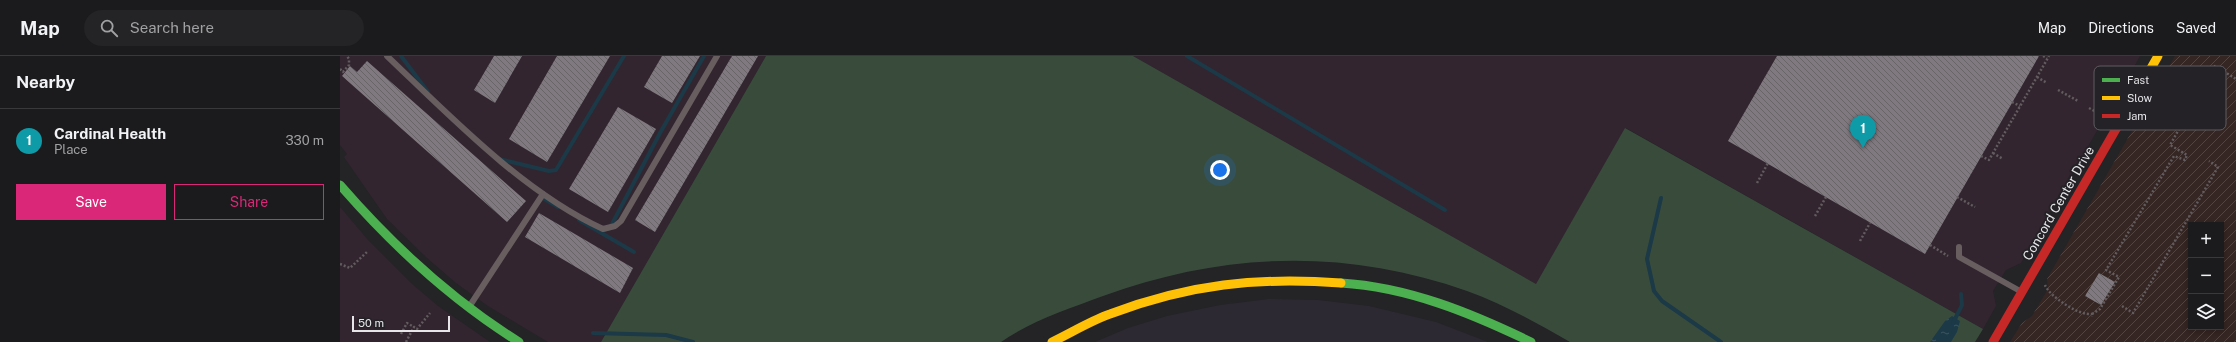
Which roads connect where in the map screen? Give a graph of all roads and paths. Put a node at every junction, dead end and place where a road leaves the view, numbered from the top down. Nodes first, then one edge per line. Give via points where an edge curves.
1 (347, 56) edge
2 (387, 56) edge
3 (717, 56) edge
4 (2043, 56) edge
5 (2158, 56) edge
6 (2048, 57) edge
7 (2152, 66) edge
8 (340, 69) edge
9 (2226, 73) edge
10 (2036, 77) junction
11 (2236, 79) edge
12 (2046, 83) dead end
13 (2058, 90) dead end
14 (2078, 101) dead end
15 (2012, 102) dead end
16 (2020, 106) junction
17 (2089, 108) dead end
18 (2094, 111) edge
19 (2115, 130) edge
20 (2178, 130) edge
21 (1993, 153) junction
22 (1981, 156) dead end
23 (2003, 159) dead end
24 (2209, 161) dead end
25 (1768, 163) dead end
26 (1757, 182) dead end
27 (340, 185) edge
28 (542, 194) junction
29 (1826, 197) dead end
30 (1957, 197) dead end
31 (1975, 207) dead end
32 (1815, 216) dead end
33 (1870, 223) dead end
34 (1860, 241) dead end
35 (1930, 245) dead end
36 (1959, 247) dead end
37 (368, 251) dead end
38 (1948, 256) dead end
39 (340, 264) edge
40 (2111, 273) junction
41 (2108, 278) dead end
42 (2045, 285) dead end
43 (2022, 292) junction
44 (2122, 306) dead end
45 (468, 309) junction
46 (430, 314) dead end
47 (414, 327) junction
48 (401, 334) dead end
49 (406, 342) edge
50 (519, 342) edge
51 (1052, 342) edge
52 (1531, 342) edge
53 (1993, 342) edge

1 - 8 path via 349,65 342,72
2 - 28 lane via 474,138
3 - 28 lane via 621,221 615,226 603,230
4 - 6 path
5 - 7 street, Concord Center Drive
6 - 10 path
9 - 11 path
10 - 12 path
10 - 16 path
13 - 14 path
15 - 16 path
16 - 21 path
17 - 18 path
19 - 43 street, Concord Center Drive
20 - 40 path via 2170,144 2187,155 2185,160 2174,156 2106,270
21 - 22 path via 1989,160
21 - 23 path
24 - 44 path via 2218,167 2133,313
25 - 26 path
27 - 45 street via 397,249
28 - 45 lane
29 - 32 path
30 - 31 path
33 - 34 path
35 - 38 path
36 - 43 lane via 1959,257
37 - 39 path via 350,268
40 - 41 path
40 - 42 path via 2119,277 2100,309 2092,316 2050,295
43 - 53 street, Concord Center Drive
45 - 50 street
46 - 47 path via 417,329
47 - 48 path via 407,323
47 - 49 path
51 - 52 street via 1125,308 1182,291 1223,284 1314,279 1397,291 1443,303 1487,320

